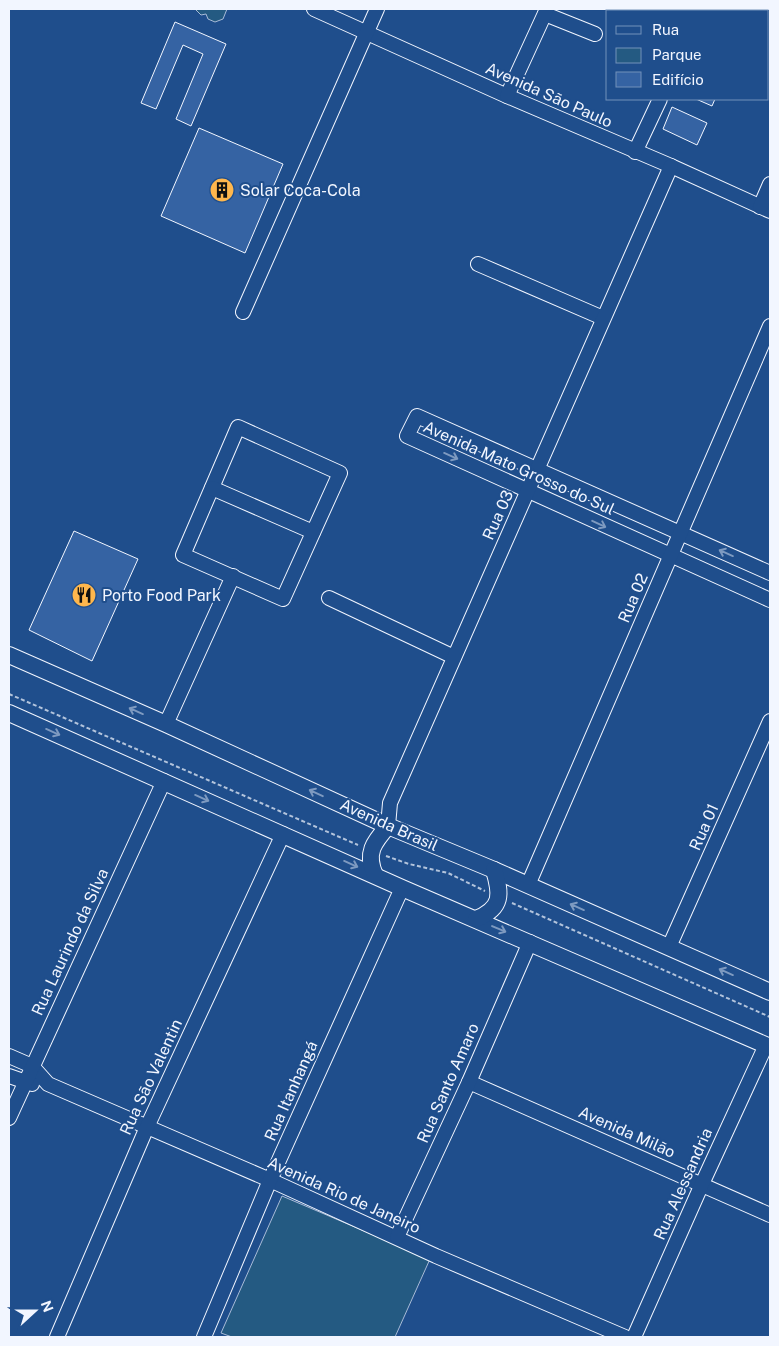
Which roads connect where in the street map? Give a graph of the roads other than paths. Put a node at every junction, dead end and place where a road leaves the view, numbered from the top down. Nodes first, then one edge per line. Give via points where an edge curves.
1 (314, 9) edge
2 (377, 9) edge
3 (546, 11) edge
4 (367, 32) junction
5 (596, 34) dead end
6 (507, 96) junction
7 (660, 100) edge
8 (635, 152) junction
9 (670, 166) junction
10 (770, 184) edge
11 (765, 209) edge
12 (478, 264) dead end
13 (243, 312) dead end
14 (603, 318) junction
15 (770, 326) edge
16 (537, 469) junction
17 (212, 488) junction
18 (528, 491) junction
19 (313, 532) junction
20 (680, 533) junction
21 (671, 556) junction
22 (770, 573) edge
23 (233, 576) junction
24 (329, 598) dead end
25 (770, 600) edge
26 (9, 655) edge
27 (454, 657) junction
28 (9, 712) edge
29 (770, 721) edge
30 (166, 724) junction
31 (164, 781) junction
32 (388, 826) junction
33 (283, 834) junction
34 (494, 870) junction
35 (375, 875) junction
36 (528, 885) junction
37 (402, 888) junction
38 (476, 919) junction
39 (530, 942) junction
40 (669, 947) junction
41 (770, 992) edge
42 (768, 1046) edge
43 (9, 1056) edge
44 (32, 1066) junction
45 (9, 1076) edge
46 (24, 1082) junction
47 (469, 1082) junction
48 (48, 1084) junction
49 (9, 1118) edge
50 (147, 1127) junction
51 (270, 1180) junction
52 (702, 1184) junction
53 (770, 1214) edge
54 (397, 1237) junction
55 (57, 1337) edge
56 (204, 1337) edge
57 (625, 1337) edge
58 (634, 1337) edge

1 - 4 street, Avenida São Paulo
2 - 4 street
3 - 5 street
3 - 6 street
4 - 6 street, Avenida São Paulo
4 - 13 street
6 - 8 street, Avenida São Paulo
7 - 8 street
8 - 9 street, Avenida São Paulo
9 - 11 street, Avenida São Paulo
9 - 14 street, Rua 03
10 - 11 street
12 - 14 street
14 - 16 street, Rua 03
15 - 20 street, Rua 02
16 - 18 street, Rua 03
16 -> 18 street, Avenida Mato Grosso do Sul via 417,416 407,436
16 - 20 street, Avenida Mato Grosso do Sul
17 - 19 street
17 - 19 street via 238,427 340,473
17 - 23 street via 183,555
18 -> 21 street, Avenida Mato Grosso do Sul
18 - 27 street, Rua 03
19 - 23 street via 284,599
20 - 21 street, Rua 02
22 -> 20 street, Avenida Mato Grosso do Sul
21 - 25 street, Avenida Mato Grosso do Sul
21 - 36 street, Rua 02
23 - 30 street
24 - 27 street
30 -> 26 main road, Avenida Brasil
27 - 32 street, Rua 03 via 390,803
28 -> 31 main road
29 - 40 street, Rua 01
32 -> 30 main road, Avenida Brasil
31 -> 33 main road
31 - 44 street, Rua Laurindo da Silva
32 - 34 main road, Avenida Brasil
32 - 35 main road via 371,851
33 -> 35 main road
33 - 50 street, Rua São Valentin
34 - 36 main road, Avenida Brasil
34 - 38 main road via 499,898 493,910
35 - 37 main road
40 -> 36 main road, Avenida Brasil
37 - 38 main road
37 - 51 street, Rua Itanhangá
38 -> 39 main road
39 - 42 main road
39 - 47 street, Rua Santo Amaro
41 -> 40 main road, Avenida Brasil
42 - 52 street, Rua Alessandria
43 - 44 street
44 - 46 street, Rua Laurindo da Silva
44 - 48 street, Avenida Rio de Janeiro
45 - 46 street, Avenida Rio de Janeiro
46 - 48 street, Avenida Rio de Janeiro
46 - 49 street, Rua Laurindo da Silva
47 - 52 street, Avenida Milão
47 - 54 street, Rua Santo Amaro
48 - 50 street, Avenida Rio de Janeiro
50 - 51 street, Avenida Rio de Janeiro
50 - 55 street, Rua São Valentin
51 - 54 street, Avenida Rio de Janeiro
51 - 56 street, Rua Itanhangá
52 - 53 street, Avenida Milão
52 - 58 street, Rua Alessandria
54 - 57 street, Avenida Rio de Janeiro

